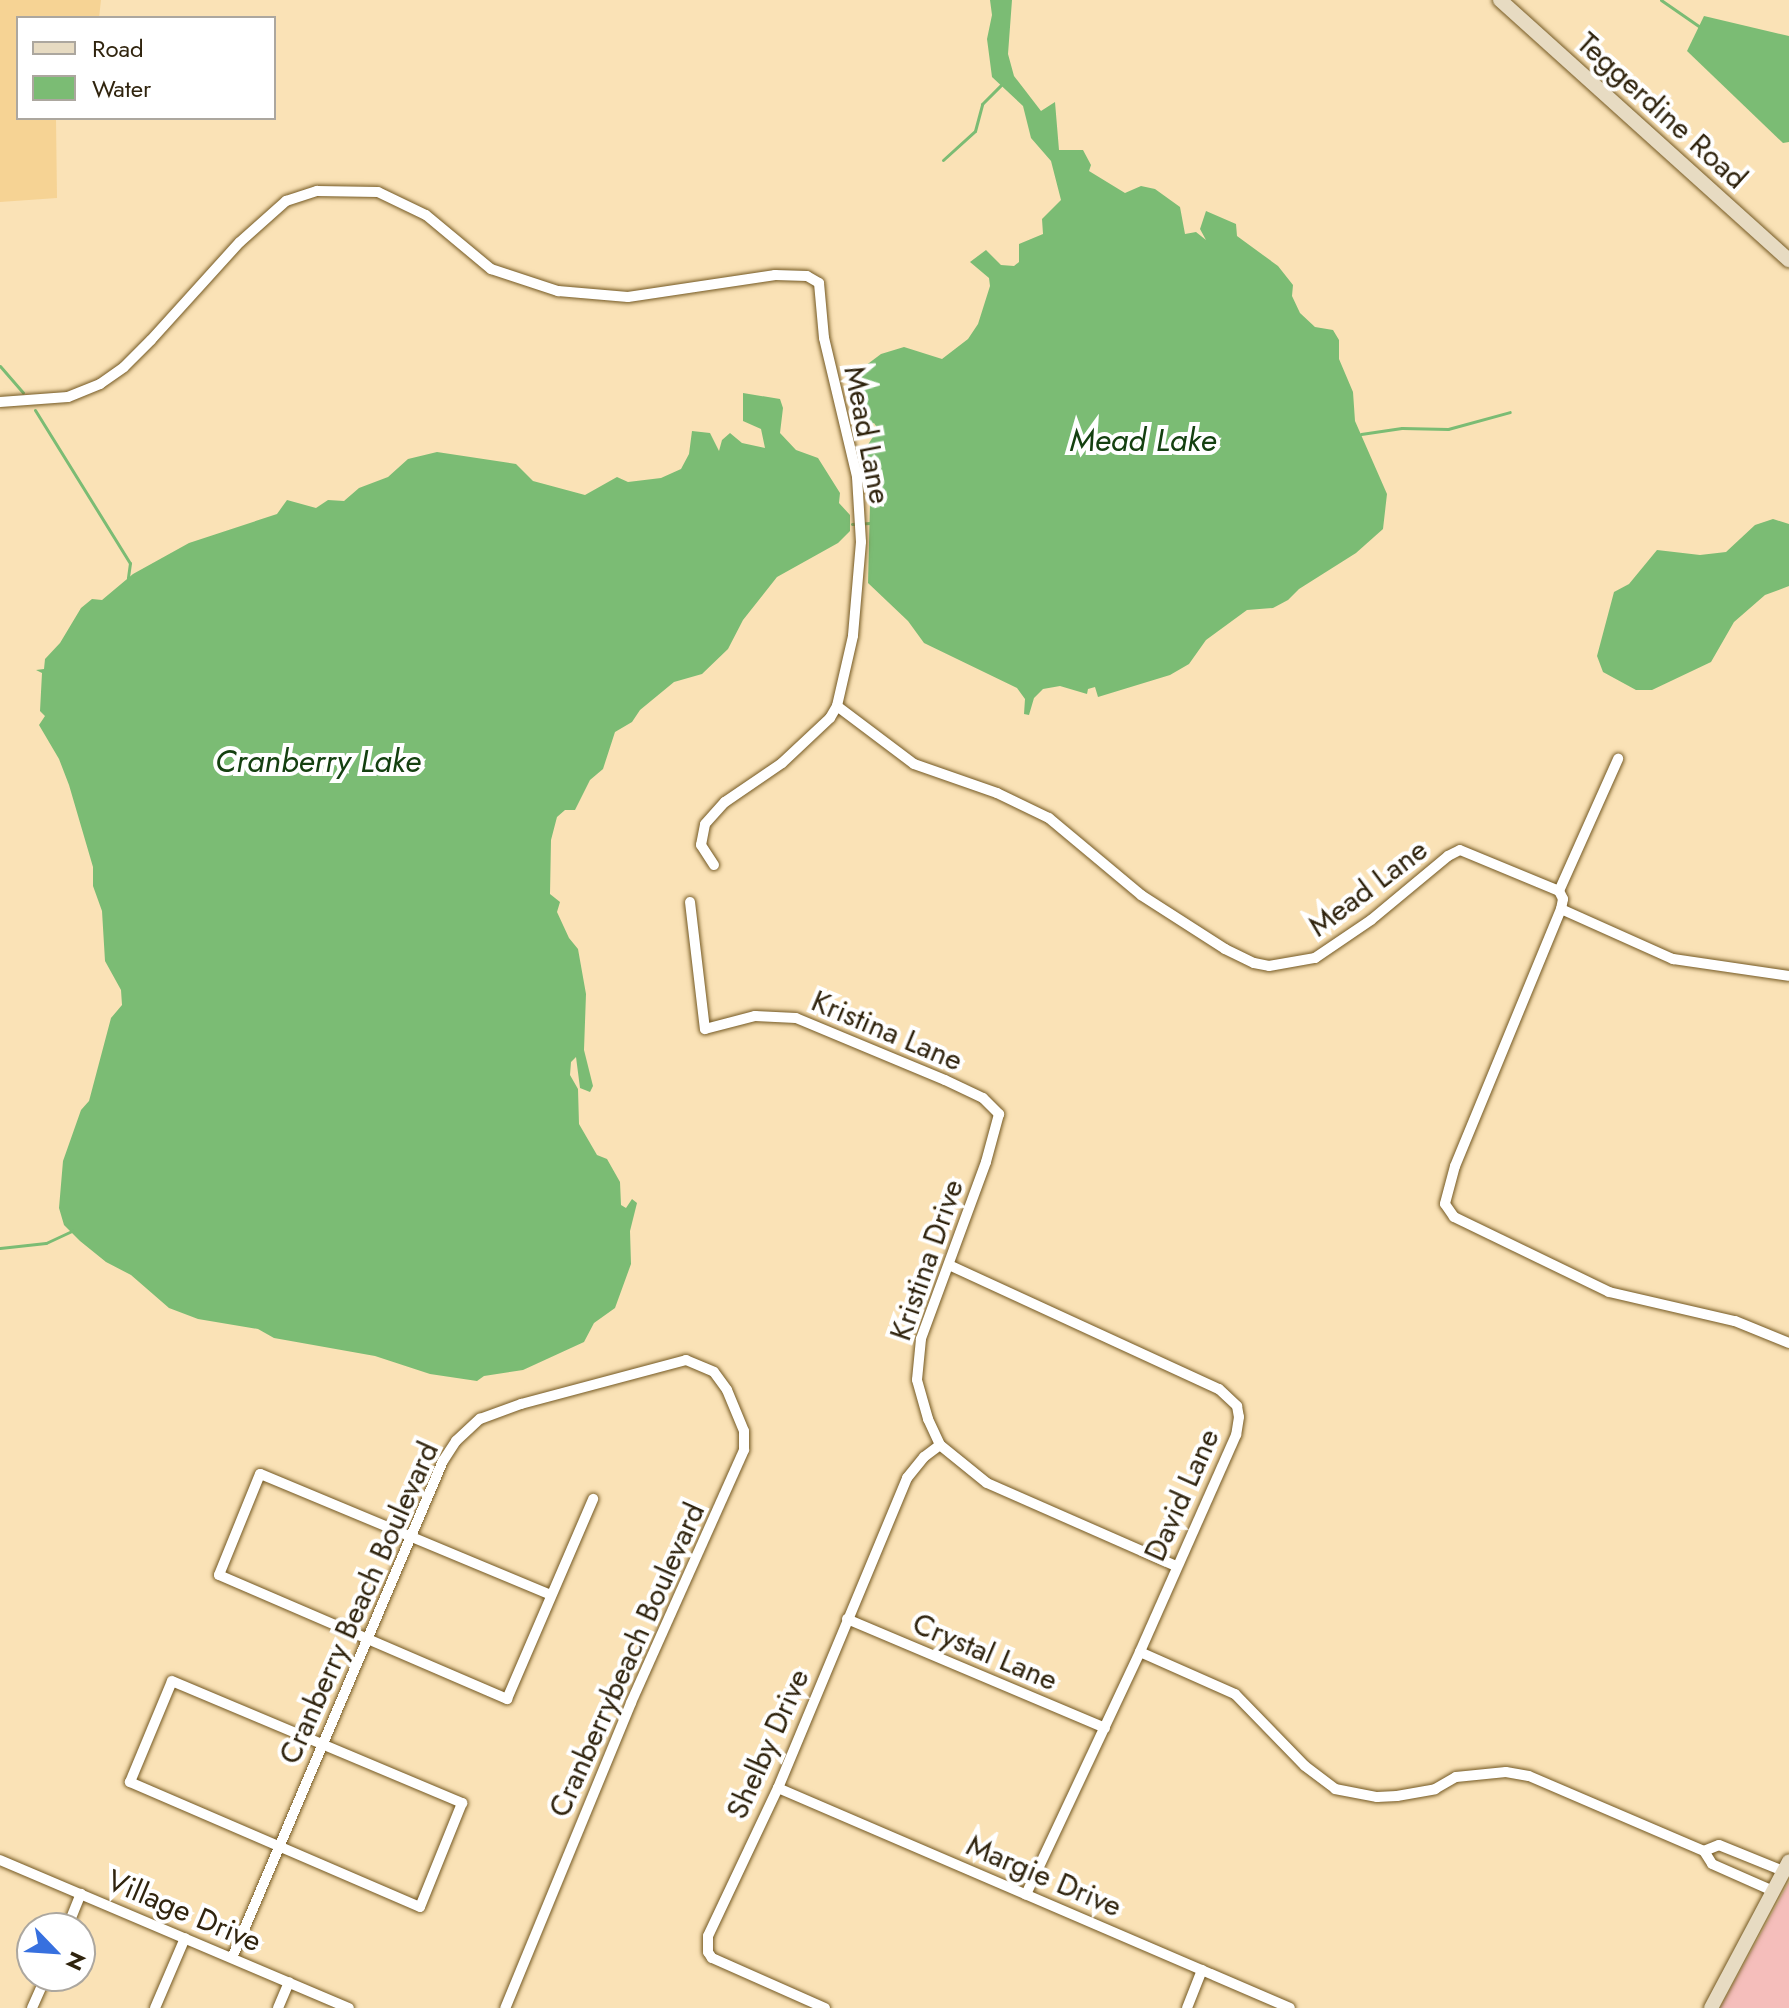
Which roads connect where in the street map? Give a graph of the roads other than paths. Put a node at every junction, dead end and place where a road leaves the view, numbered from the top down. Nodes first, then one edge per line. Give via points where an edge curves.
1 (1500, 0) edge
2 (1789, 260) edge
3 (0, 402) edge
4 (837, 706) junction
5 (1618, 759) dead end
6 (714, 865) dead end
7 (1559, 891) junction
8 (690, 902) dead end
9 (1561, 909) junction
10 (1789, 976) edge
11 (997, 1112) joint
12 (949, 1265) junction
13 (1789, 1343) edge
14 (675, 1361) joint
15 (940, 1445) junction
16 (593, 1499) dead end
17 (411, 1536) junction
18 (1176, 1566) junction
19 (551, 1595) junction
20 (847, 1619) junction
21 (367, 1639) junction
22 (1140, 1652) junction
23 (1105, 1728) junction
24 (323, 1744) junction
25 (778, 1788) junction
26 (279, 1847) junction
27 (1704, 1851) junction
28 (0, 1860) edge
29 (1786, 1866) edge
30 (1771, 1890) junction
31 (81, 1894) junction
32 (1026, 1894) junction
33 (74, 1912) edge
34 (185, 1938) junction
35 (232, 1958) junction
36 (1202, 1970) junction
37 (289, 1982) junction
38 (155, 2008) edge
39 (278, 2008) edge
40 (349, 2008) edge
41 (505, 2008) edge
42 (825, 2008) edge
43 (1187, 2008) edge
44 (1290, 2008) edge
45 (1711, 2008) edge

1 - 2 street, Teggerdine Road
3 - 4 street, Mead Lane via 68,397 100,384 124,367 240,242 286,201 317,191 378,192 426,215 491,269 558,291 628,297 807,276 819,283 824,338 857,477 861,542 853,636
4 - 6 street via 782,763 725,802 705,824 701,845
4 - 7 street, Mead Lane via 914,764 1049,818 1141,895 1254,963 1269,966 1315,958 1460,850
5 - 7 street
7 - 9 street
8 - 11 street, Kristina Lane via 705,1029 755,1016 796,1018 945,1080 983,1098
9 - 10 street via 1673,959
9 - 13 street via 1455,1166 1445,1204 1454,1217 1609,1292 1735,1321
11 - 12 street, Kristina Drive via 999,1124
12 - 15 street, Kristina Drive via 921,1339 917,1380
12 - 18 street, David Lane via 1185,1372 1219,1389 1237,1406 1240,1426
14 - 17 street, Cranberry Beach Boulevard via 480,1419 443,1461
14 - 41 street, Cranberrybeach Boulevard via 714,1372 738,1410 744,1450 637,1689
15 - 18 street, Kristina Drive via 987,1483
15 - 20 street, Shelby Drive via 907,1478
16 - 19 street
17 - 19 street
17 - 21 street, Cranberry Beach Boulevard
17 - 21 street via 260,1474 219,1575
18 - 22 street, David Lane
19 - 21 street via 507,1699
20 - 23 street, Crystal Lane
20 - 25 street, Shelby Drive
21 - 24 street, Cranberry Beach Boulevard
22 - 23 street, David Lane
22 - 27 street via 1235,1694 1335,1789 1397,1796 1435,1789 1456,1777 1506,1772 1529,1776
23 - 32 street, David Lane
24 - 26 street, Cranberry Beach Boulevard
24 - 26 street via 462,1803 420,1907
24 - 26 street via 172,1681 130,1782
25 - 32 street, Margie Drive
25 - 42 street, Shelby Drive via 708,1936 708,1952
26 - 35 street, Cranberry Beach Boulevard
27 - 29 street via 1719,1845
27 - 30 street via 1712,1864
28 - 31 street, Village Drive
29 - 30 street
30 - 45 street
31 - 33 street
31 - 34 street, Village Drive
32 - 36 street, Margie Drive
34 - 35 street, Village Drive
34 - 38 street
35 - 37 street, Village Drive
36 - 43 street
36 - 44 street, Margie Drive
37 - 39 street
37 - 40 street, Village Drive

